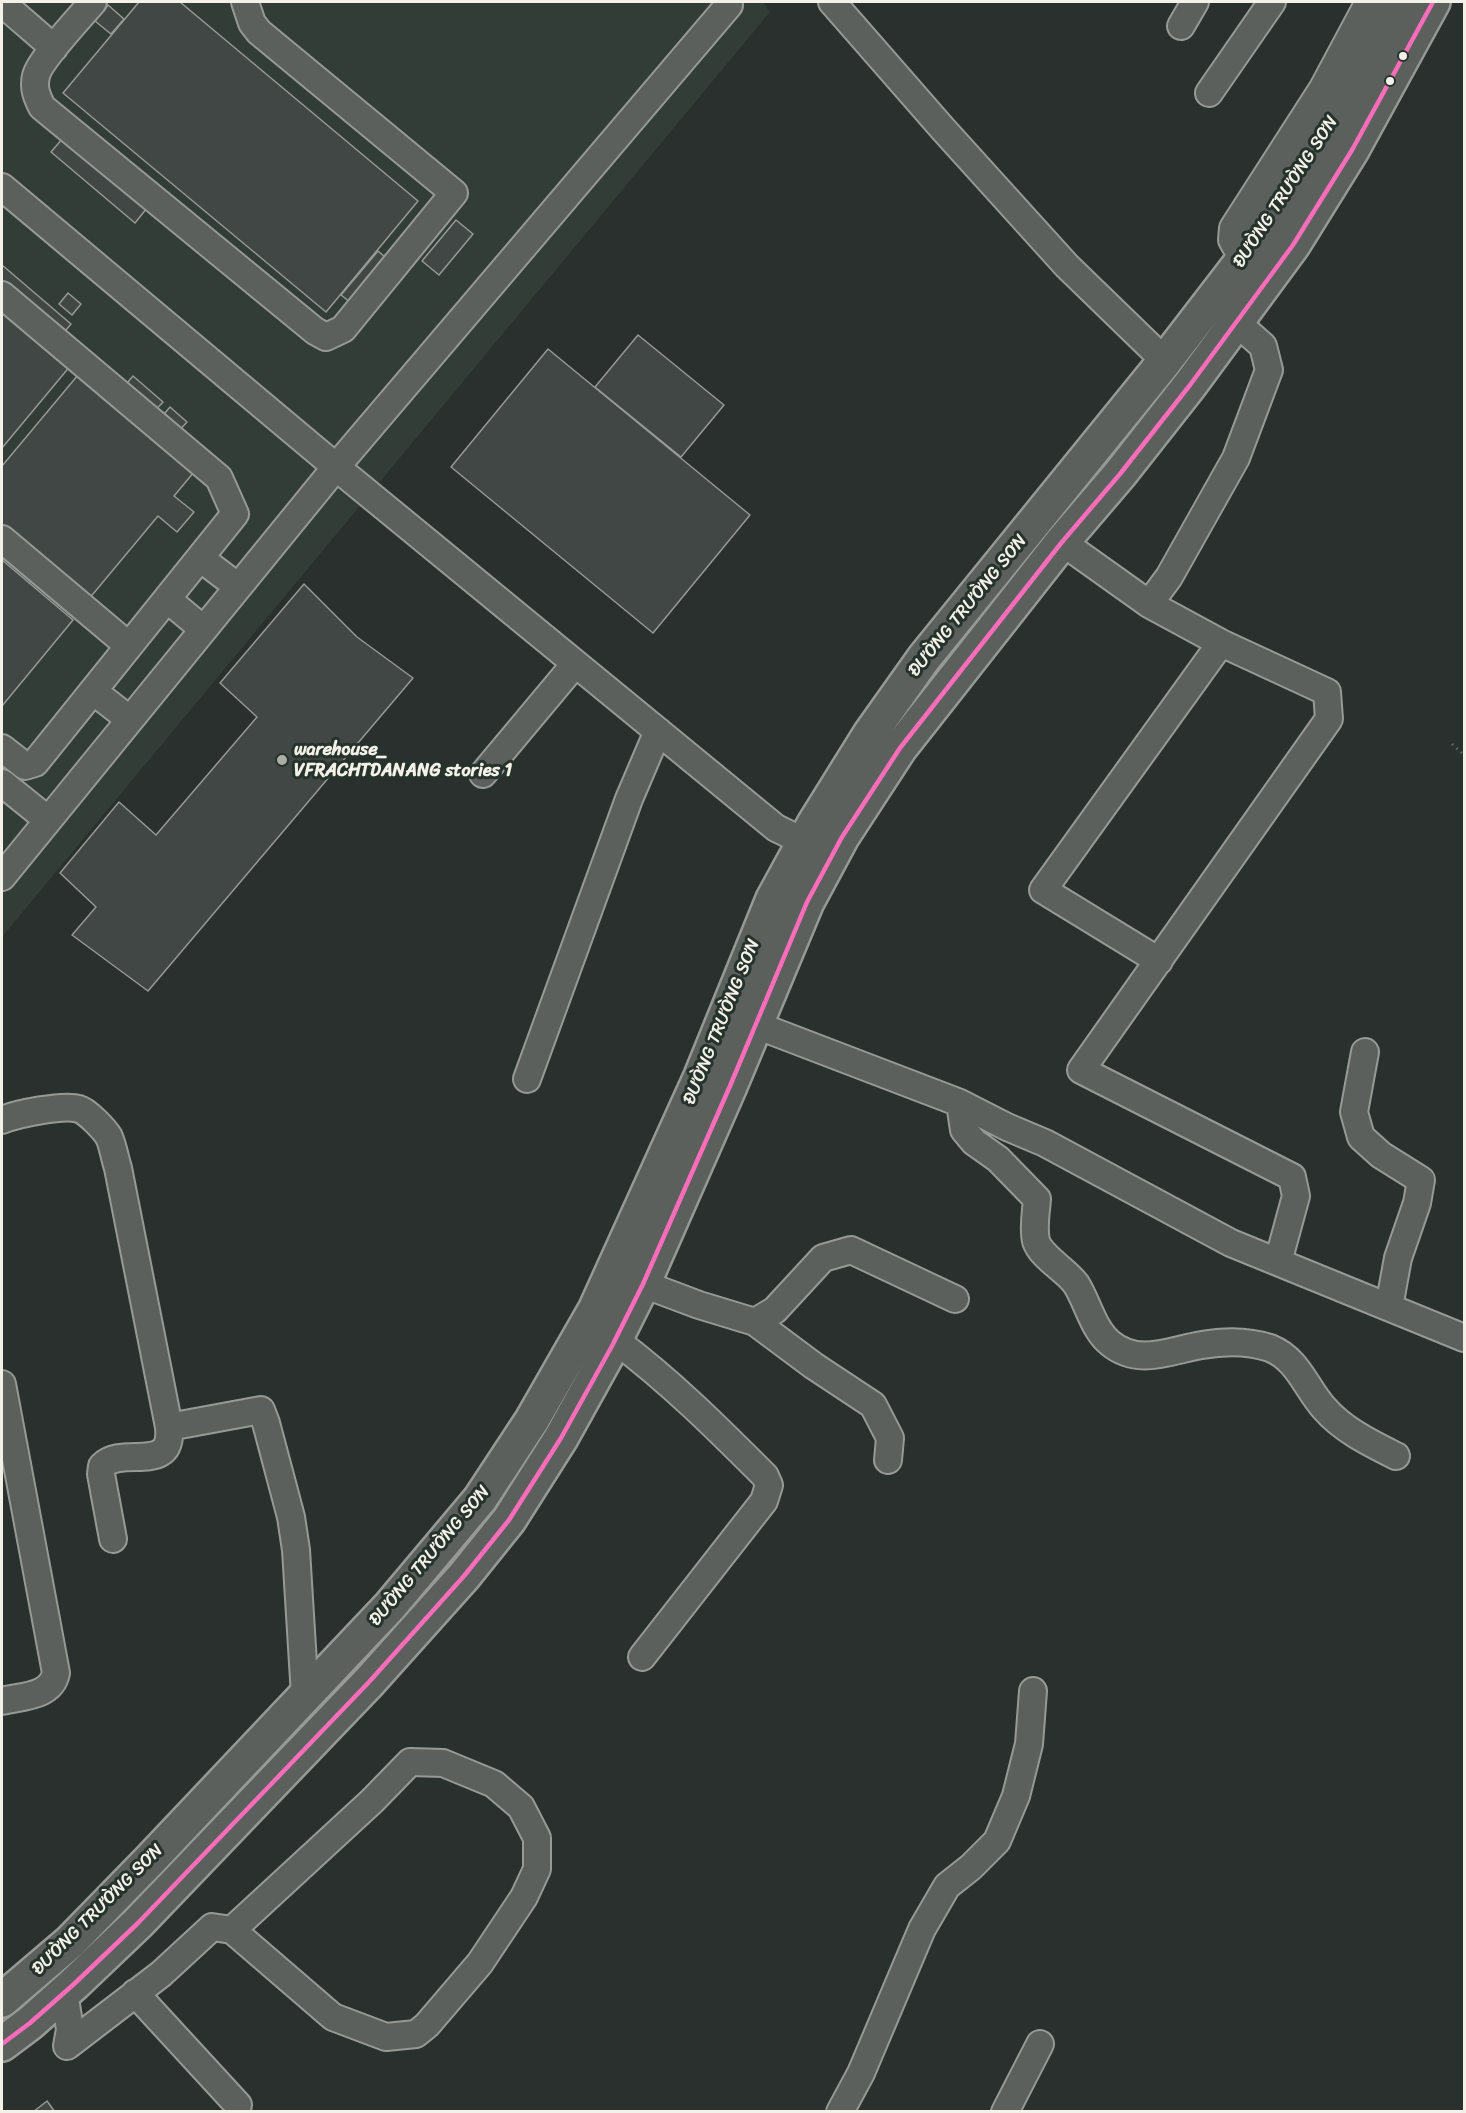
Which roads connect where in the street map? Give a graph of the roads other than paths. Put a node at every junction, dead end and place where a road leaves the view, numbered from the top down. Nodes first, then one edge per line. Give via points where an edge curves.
1 (93, 2) edge
2 (245, 2) edge
3 (832, 2) edge
4 (1195, 2) edge
5 (1272, 2) edge
6 (1433, 2) edge
7 (2, 3) edge
8 (1385, 4) edge
9 (729, 5) dead end
10 (1181, 26) dead end
11 (54, 48) junction
12 (1209, 93) dead end
13 (2, 187) edge
14 (2, 295) edge
15 (1236, 322) junction
16 (1165, 361) junction
17 (336, 467) junction
18 (2, 539) edge
19 (1062, 542) junction
20 (200, 558) junction
21 (237, 586) junction
22 (167, 598) junction
23 (1149, 604) junction
24 (203, 629) junction
25 (1221, 643) junction
26 (129, 646) junction
27 (575, 664) junction
28 (93, 690) junction
29 (129, 719) junction
30 (658, 731) junction
31 (2, 748) edge
32 (483, 774) dead end
33 (2, 783) edge
34 (48, 820) junction
35 (805, 842) junction
36 (2, 877) edge
37 (1159, 961) junction
38 (756, 1025) junction
39 (1365, 1052) dead end
40 (526, 1078) dead end
41 (960, 1104) junction
42 (2, 1120) edge
43 (1278, 1262) junction
44 (643, 1284) junction
45 (955, 1299) dead end
46 (1389, 1307) junction
47 (755, 1322) junction
48 (1464, 1338) edge
49 (615, 1340) junction
50 (2, 1384) edge
51 (169, 1426) junction
52 (1396, 1456) dead end
53 (888, 1460) dead end
54 (112, 1539) dead end
55 (642, 1657) dead end
56 (1032, 1691) dead end
57 (305, 1696) junction
58 (2, 1701) edge
59 (232, 1930) junction
60 (64, 1993) junction
61 (135, 1994) junction
62 (2, 2000) edge
63 (2, 2044) edge
64 (1040, 2044) dead end
65 (238, 2105) dead end
66 (840, 2112) edge
67 (1005, 2112) edge

1 - 11 street
2 - 11 street via 259,32 454,193 343,330 326,337 315,332 42,107 34,92 36,75
3 - 16 street via 1067,266
4 - 10 street
5 - 12 street
6 - 15 highway, ĐƯỜNG TRƯỜNG SƠN via 1320,202
7 - 11 street
8 - 16 highway, ĐƯỜNG TRƯỜNG SƠN via 1327,133 1262,235
9 - 17 street
13 - 17 street
14 - 20 street via 219,478 235,514
15 - 19 highway, ĐƯỜNG TRƯỜNG SƠN via 1120,474
15 - 23 street via 1263,346 1269,370 1236,458 1169,577
16 - 35 highway, ĐƯỜNG TRƯỜNG SƠN via 924,658 870,734
17 - 21 street
17 - 27 street
18 - 26 street
19 - 23 street
19 - 38 highway, ĐƯỜNG TRƯỜNG SƠN via 870,791 807,902
20 - 21 street
20 - 22 street
21 - 24 street
22 - 24 street
22 - 26 street
23 - 25 street
24 - 29 street
25 - 37 street via 1044,890
25 - 37 street via 1327,692 1329,719
26 - 28 street
27 - 30 street
27 - 32 street
28 - 29 street
28 - 31 street via 35,763 25,766
29 - 34 street
30 - 35 street via 776,828
30 - 40 street
33 - 34 street
34 - 36 street
35 - 57 highway, ĐƯỜNG TRƯỜNG SƠN via 773,899 701,1076 599,1300 562,1370 480,1499 390,1606
37 - 43 street via 1081,1070 1292,1177 1296,1196
38 - 41 street
38 - 44 highway, ĐƯỜNG TRƯỜNG SƠN
39 - 46 street via 1354,1112 1361,1137 1421,1180 1398,1258
41 - 43 street via 1045,1143 1231,1243
41 - 52 street via 964,1130 1037,1199 1036,1240 1041,1250 1076,1285 1109,1343 1145,1357 1221,1343 1270,1349 1296,1368 1337,1421
42 - 51 street via 46,1110 79,1109 109,1137
43 - 46 street
44 - 47 street
44 - 49 highway, ĐƯỜNG TRƯỜNG SƠN
45 - 47 street via 851,1250 823,1258 775,1310
46 - 48 street
47 - 53 street via 873,1405 890,1438
49 - 55 street via 681,1394 765,1476 769,1485 764,1501
49 - 60 highway, ĐƯỜNG TRƯỜNG SƠN via 530,1489 464,1576 369,1682 138,1923
50 - 58 street via 56,1672 50,1687 43,1692
51 - 54 street via 169,1441 159,1454 146,1458 132,1456 102,1466
51 - 57 street via 261,1410 291,1517
56 - 66 street via 1029,1744 1016,1796 997,1841 947,1886 927,1920 861,2073
57 - 62 highway, ĐƯỜNG TRƯỜNG SƠN via 70,1942
59 - 59 street via 333,2017 386,2037 416,2034 480,1963 524,1897 537,1869 537,1838 521,1807 494,1784 443,1763 411,1762
59 - 61 street via 212,1927
60 - 61 street via 70,2029 66,2046
60 - 63 highway, ĐƯỜNG TRƯỜNG SƠN
61 - 65 street
64 - 67 street

